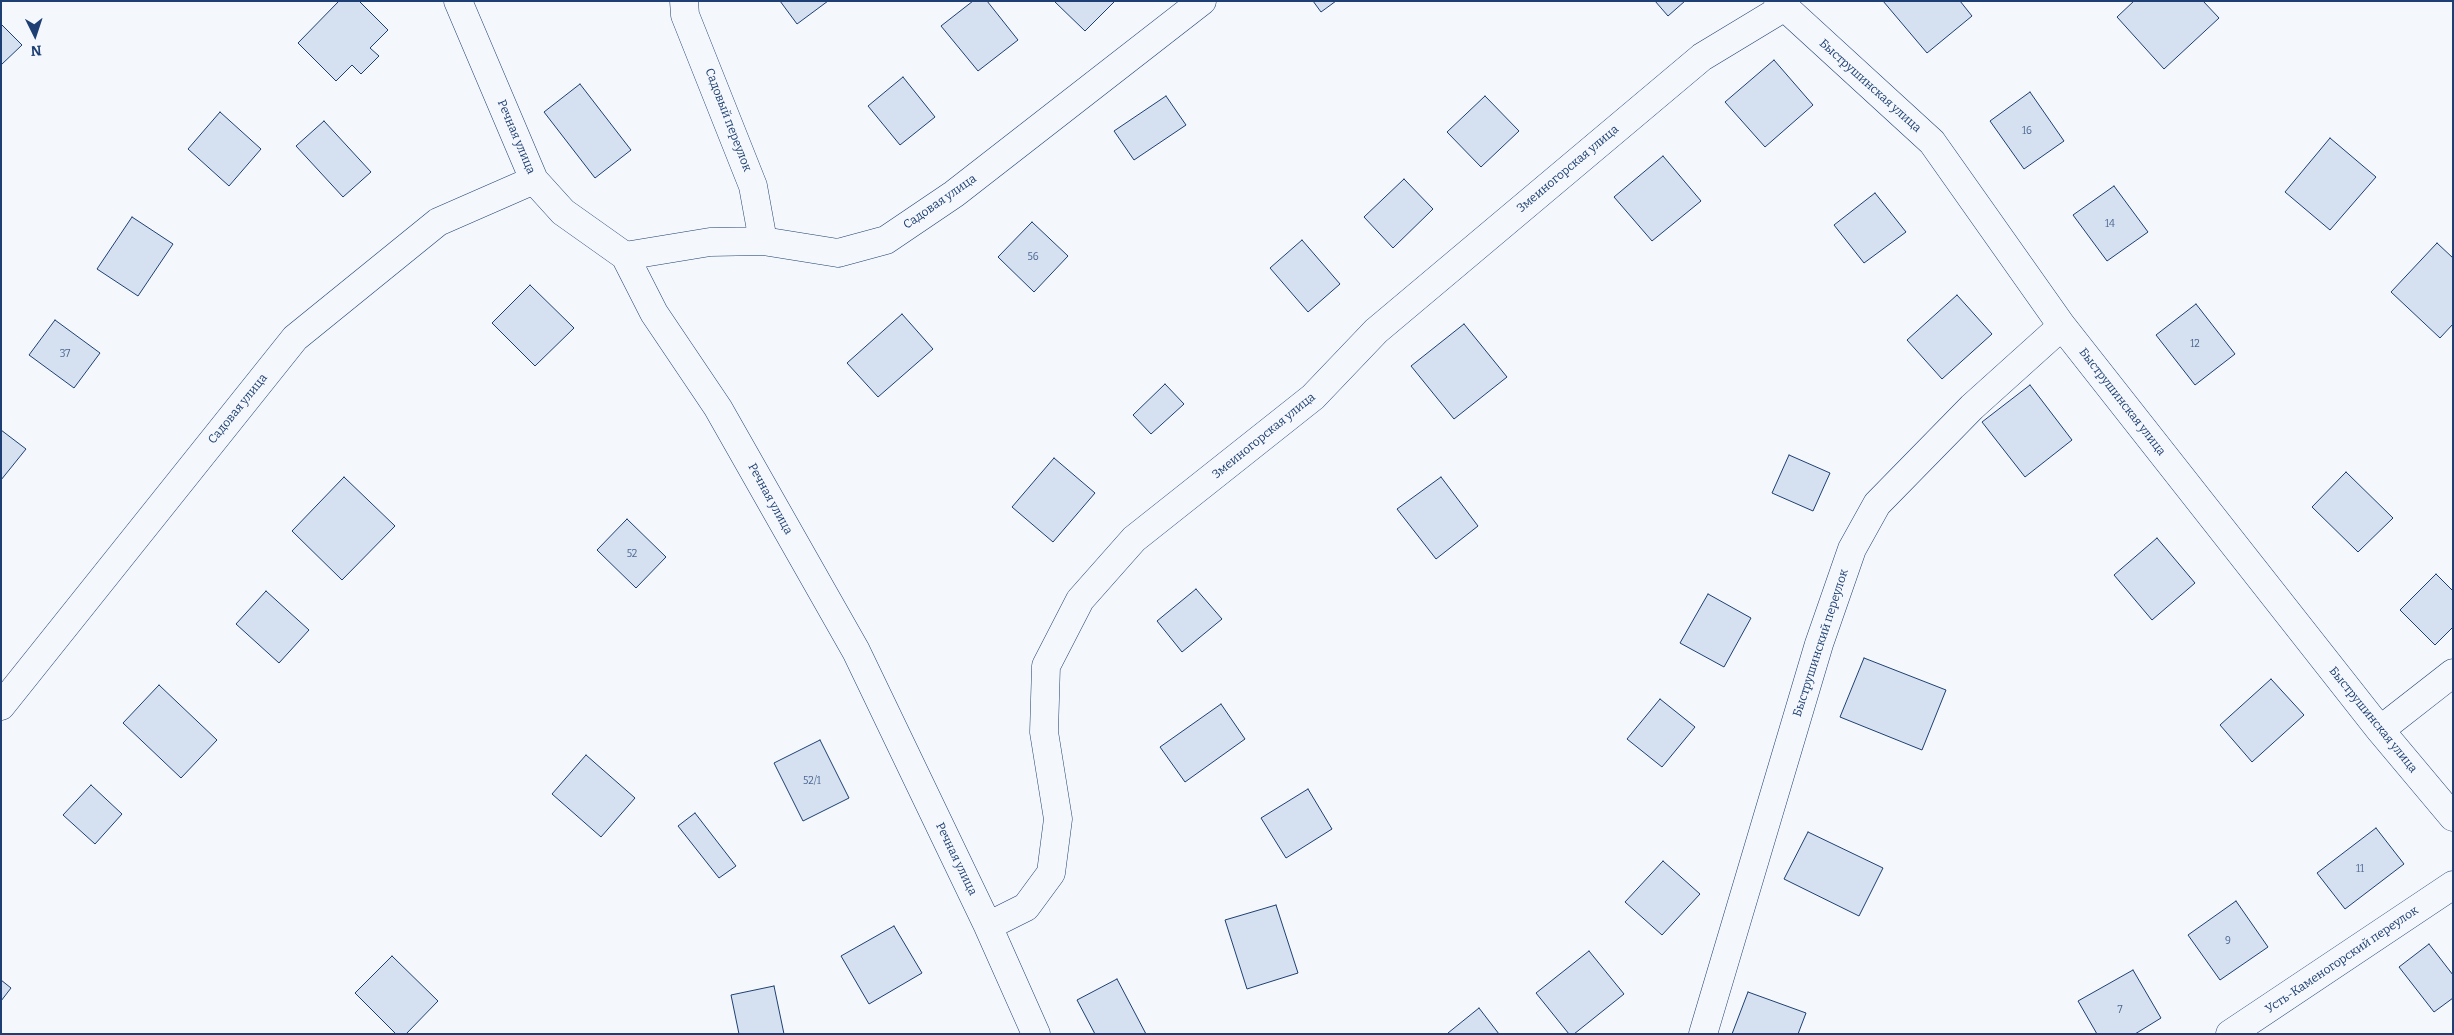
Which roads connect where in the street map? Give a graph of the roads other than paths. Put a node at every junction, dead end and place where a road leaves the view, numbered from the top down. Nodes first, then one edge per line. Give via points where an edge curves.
1 (458, 1) edge
2 (684, 1) edge
3 (1202, 1) edge
4 (1781, 5) edge
5 (534, 180) junction
6 (763, 241) junction
7 (625, 256) junction
8 (2062, 326) junction
9 (2453, 673) edge
10 (1, 706) edge
11 (2380, 730) junction
12 (2453, 817) edge
13 (2453, 885) edge
14 (988, 926) junction
15 (1036, 1034) edge
16 (1704, 1034) edge
17 (2230, 1034) edge

1 - 5 street, Речная улица
2 - 6 street, Садовый переулок via 685,15 753,186
3 - 6 street, Садовая улица via 954,194 886,240 838,253
4 - 8 street, Быструшинская улица via 1932,142
4 - 14 street, Змеиногорская улица via 1702,57 1376,331 1313,397 1134,539 1080,600 1046,666 1044,732 1058,819 1051,873 1026,906
5 - 7 street, Речная улица via 563,212
5 - 10 street, Садовая улица via 438,222 295,338
6 - 7 street, Садовая улица via 710,242
7 - 14 street, Речная улица via 654,313 718,408 856,651
8 - 11 street, Быструшинская улица
8 - 16 street, Быструшинский переулок via 1972,407 1877,504 1852,549 1819,644
9 - 11 street
11 - 12 street, Быструшинская улица
13 - 17 street, Усть-Каменогорский переулок
14 - 15 street, Речная улица

